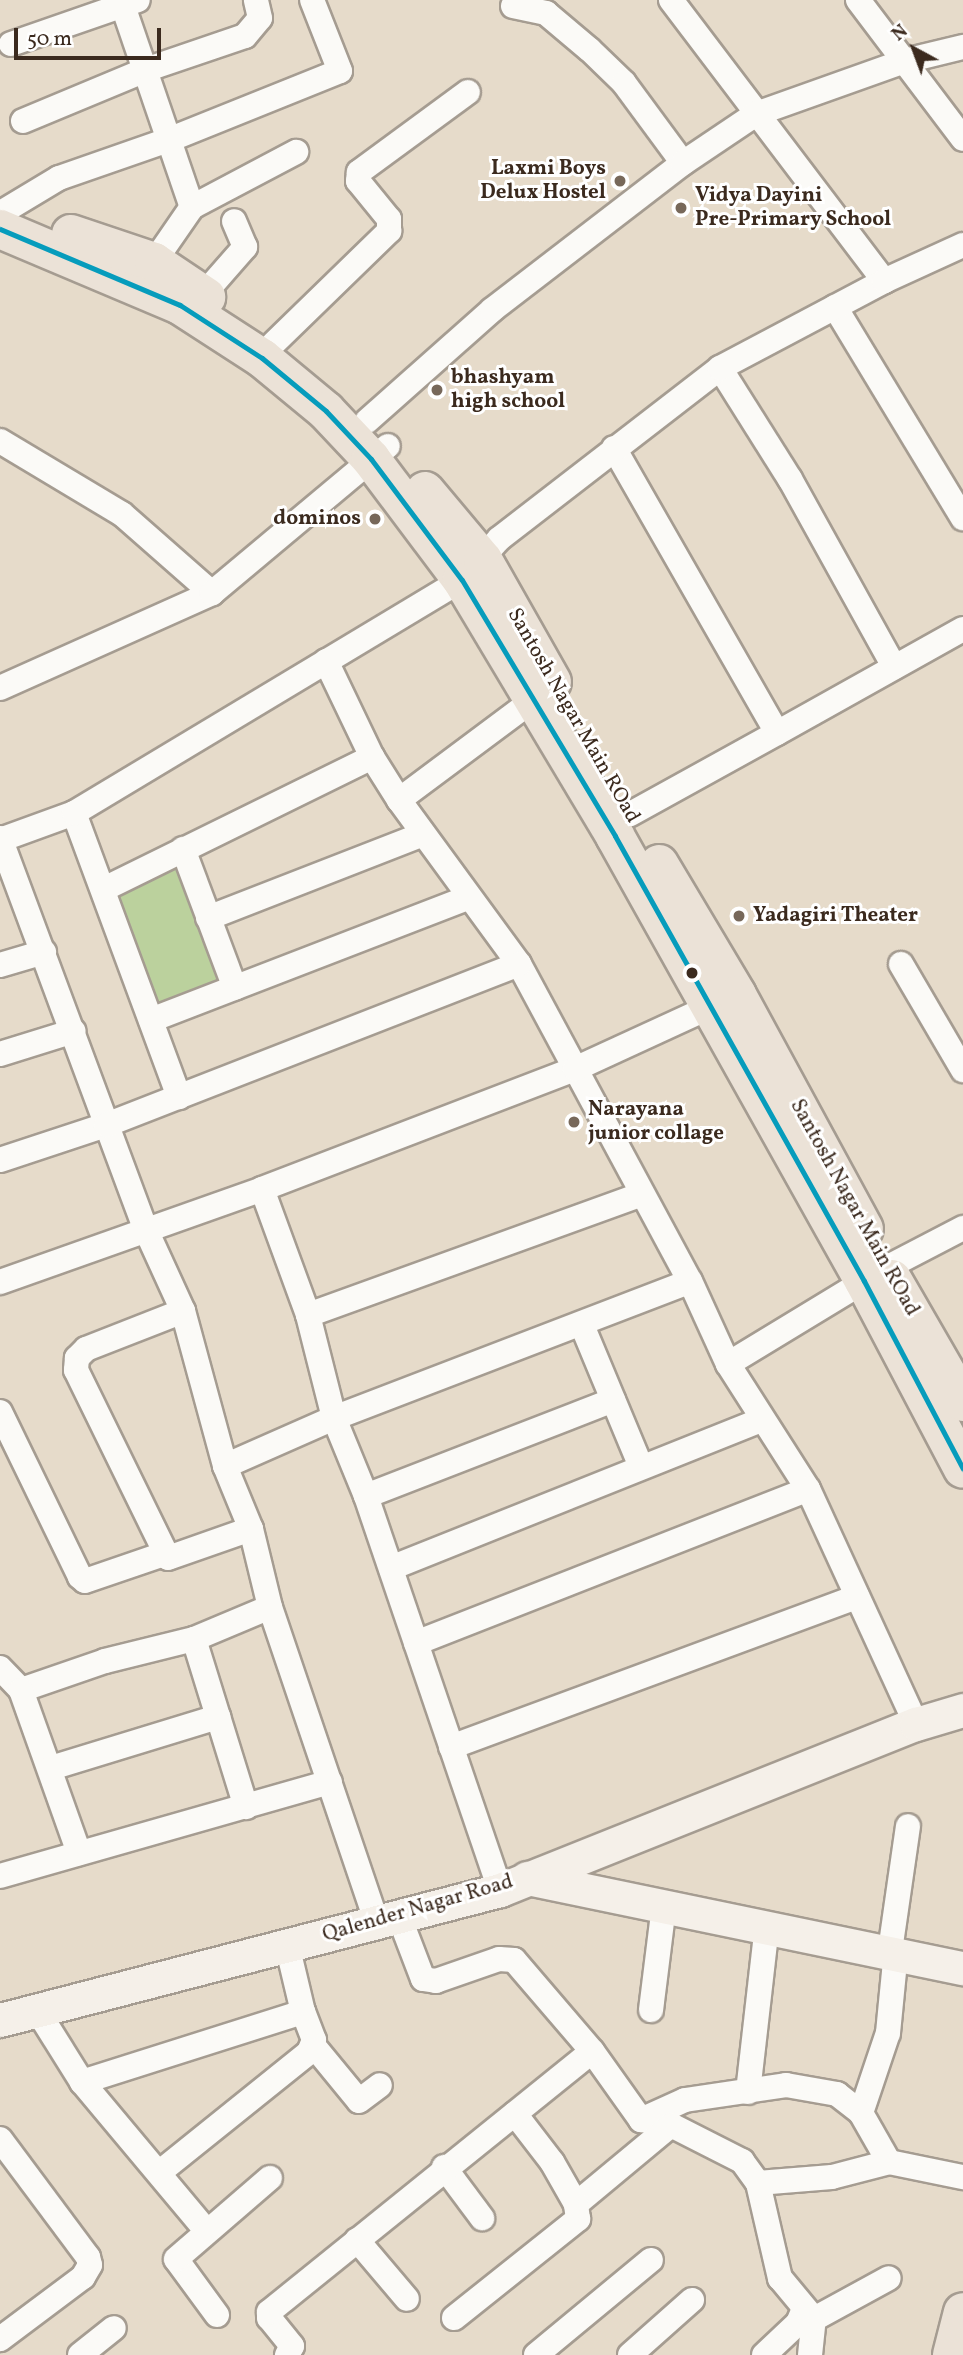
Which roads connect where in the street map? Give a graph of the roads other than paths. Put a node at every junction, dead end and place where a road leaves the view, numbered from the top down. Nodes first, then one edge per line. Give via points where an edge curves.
1 (256, 0) edge
2 (312, 0) edge
3 (671, 0) edge
4 (858, 0) edge
5 (128, 2) edge
6 (513, 6) dead end
7 (11, 44) dead end
8 (963, 47) edge
9 (905, 61) junction
10 (148, 69) junction
11 (468, 92) dead end
12 (755, 114) junction
13 (23, 121) dead end
14 (171, 139) junction
15 (963, 139) edge
16 (296, 152) dead end
17 (683, 163) junction
18 (192, 207) junction
19 (2, 216) edge
20 (234, 221) dead end
21 (961, 250) edge
22 (154, 262) junction
23 (884, 281) junction
24 (203, 296) junction
25 (835, 307) junction
26 (274, 343) junction
27 (720, 368) junction
28 (0, 441) edge
29 (375, 442) junction
30 (614, 448) junction
31 (963, 518) edge
32 (472, 570) junction
33 (212, 593) junction
34 (963, 629) edge
35 (326, 661) junction
36 (894, 667) junction
37 (0, 688) edge
38 (533, 700) junction
39 (777, 733) junction
40 (372, 757) junction
41 (399, 800) junction
42 (74, 813) junction
43 (629, 814) junction
44 (423, 834) junction
45 (0, 839) edge
46 (183, 849) junction
47 (103, 889) junction
48 (469, 897) junction
49 (208, 918) junction
50 (44, 952) junction
51 (519, 964) junction
52 (901, 964) dead end
53 (0, 965) edge
54 (235, 988) junction
55 (723, 1001) junction
56 (151, 1020) junction
57 (74, 1031) junction
58 (0, 1054) edge
59 (575, 1069) junction
60 (963, 1070) edge
61 (179, 1097) junction
62 (106, 1125) junction
63 (0, 1160) edge
64 (262, 1189) junction
65 (642, 1194) junction
66 (963, 1228) edge
67 (146, 1230) junction
68 (875, 1275) junction
69 (690, 1281) junction
70 (0, 1282) edge
71 (183, 1311) junction
72 (308, 1315) junction
73 (582, 1325) junction
74 (728, 1364) junction
75 (613, 1400) junction
76 (963, 1402) edge
77 (334, 1418) junction
78 (761, 1420) junction
79 (3, 1428) edge
80 (225, 1466) junction
81 (641, 1467) junction
82 (963, 1469) edge
83 (808, 1489) junction
84 (366, 1496) junction
85 (251, 1529) junction
86 (164, 1554) junction
87 (391, 1569) junction
88 (858, 1597) junction
89 (270, 1607) junction
90 (194, 1639) junction
91 (416, 1643) junction
92 (0, 1668) edge
93 (21, 1690) junction
94 (963, 1710) edge
95 (218, 1717) junction
96 (916, 1724) junction
97 (452, 1747) junction
98 (51, 1768) junction
99 (330, 1782) junction
100 (246, 1807) junction
101 (908, 1826) dead end
102 (79, 1853) junction
103 (0, 1877) edge
104 (513, 1884) junction
105 (664, 1906) junction
106 (388, 1918) junction
107 (767, 1926) junction
108 (287, 1945) junction
109 (893, 1951) junction
110 (963, 1968) edge
111 (37, 2010) junction
112 (651, 2010) dead end
113 (303, 2012) junction
114 (0, 2020) edge
115 (313, 2045) junction
116 (592, 2051) junction
117 (82, 2082) junction
118 (380, 2085) dead end
119 (748, 2092) junction
120 (861, 2113) junction
121 (515, 2114) junction
122 (641, 2120) junction
123 (671, 2125) junction
124 (0, 2139) edge
125 (889, 2162) junction
126 (444, 2167) junction
127 (160, 2172) junction
128 (963, 2177) edge
129 (270, 2178) dead end
130 (758, 2183) junction
131 (576, 2204) junction
132 (482, 2218) dead end
133 (205, 2229) junction
134 (357, 2240) junction
135 (651, 2260) dead end
136 (888, 2278) dead end
137 (407, 2299) dead end
138 (692, 2300) dead end
139 (963, 2312) edge
140 (217, 2315) dead end
141 (809, 2315) junction
142 (454, 2318) dead end
143 (114, 2328) dead end
144 (0, 2339) edge
145 (13, 2355) edge
146 (80, 2355) edge
147 (287, 2355) edge
148 (536, 2355) edge
149 (629, 2355) edge
150 (764, 2355) edge
151 (810, 2355) edge
152 (951, 2355) edge

1 - 10 street via 260,18 245,36
2 - 14 street via 340,71
3 - 12 street
4 - 9 street
5 - 7 street
5 - 10 street
6 - 17 street via 546,13 590,50 624,83
8 - 9 street
9 - 12 street
9 - 15 street
10 - 13 street
10 - 14 street
11 - 26 street via 359,172 358,181 389,219 390,231
12 - 17 street
12 - 23 street
14 - 18 street
14 - 19 street via 59,178
16 - 18 street
17 - 29 street via 492,310
18 - 22 street
19 - 22 main road, Santosh Nagar Main ROad
19 - 29 main road, Santosh Nagar Main ROad via 180,305 262,358 326,411
20 - 24 street via 245,247
21 - 23 street
22 - 24 main road, Santosh Nagar Main ROad
23 - 25 street
24 - 26 main road, Santosh Nagar Main ROad
25 - 27 street
25 - 31 street
26 - 29 main road, Santosh Nagar Main ROad
27 - 30 street
27 - 36 street via 790,479
28 - 33 street via 122,514
29 - 32 main road, Santosh Nagar Main ROad
29 - 33 street
30 - 32 street via 499,539
30 - 39 street
32 - 35 street
32 - 38 main road, Santosh Nagar Main ROad
32 - 43 main road, Santosh Nagar Main ROad
33 - 37 street
34 - 36 street
35 - 40 street
35 - 42 street
36 - 39 street
38 - 41 street
38 - 55 main road, Santosh Nagar Main ROad
39 - 43 street
40 - 41 street
40 - 46 street
41 - 44 street
42 - 45 street
42 - 47 street
43 - 55 main road, Santosh Nagar Main ROad
44 - 48 street
44 - 49 street
45 - 50 street
46 - 47 street
46 - 49 street
47 - 56 street
48 - 51 street
48 - 54 street
49 - 54 street
50 - 53 street
50 - 57 street
51 - 59 street
51 - 61 street
52 - 60 street
54 - 56 street
55 - 59 street
55 - 68 main road, Santosh Nagar Main ROad
56 - 61 street
57 - 58 street
57 - 62 street
59 - 64 street
59 - 65 street
61 - 62 street
62 - 63 street
62 - 67 street
64 - 67 street
64 - 72 street
65 - 69 street
65 - 72 street
66 - 68 street
67 - 70 street
67 - 71 street
68 - 74 street
68 - 76 main road, Santosh Nagar Main ROad
68 - 82 main road, Santosh Nagar Main ROad
69 - 73 street
69 - 74 street
71 - 80 street
71 - 86 street via 86,1349 76,1364
72 - 77 street
73 - 75 street
73 - 77 street
74 - 78 street
75 - 81 street
75 - 84 street
77 - 80 street
77 - 84 street
78 - 81 street
78 - 83 street
79 - 86 street via 85,1581
80 - 85 street
81 - 87 street
83 - 88 street
83 - 91 street
84 - 87 street
85 - 86 street via 178,1558
85 - 89 street
87 - 91 street
88 - 96 street
88 - 97 street
89 - 90 street
89 - 99 street
90 - 93 street via 105,1661
90 - 95 street
91 - 97 street
92 - 93 street
93 - 98 street
94 - 96 street
95 - 98 street
95 - 100 street
96 - 104 street
97 - 104 street
98 - 102 street
99 - 100 street
99 - 106 street
100 - 102 street
101 - 109 street
102 - 103 street
104 - 105 street, Qalender Nagar Road
104 - 106 street, Qalender Nagar Road
105 - 107 street, Qalender Nagar Road
105 - 112 street
106 - 108 street, Qalender Nagar Road
106 - 116 street via 422,1979 436,1981 499,1959 514,1960
107 - 109 street, Qalender Nagar Road
107 - 119 street
108 - 111 street, Qalender Nagar Road
108 - 113 street
109 - 110 street, Qalender Nagar Road
109 - 120 street via 888,2033
111 - 114 street, Qalender Nagar Road
111 - 117 street
113 - 115 street
113 - 117 street
115 - 118 street via 359,2101
115 - 127 street
116 - 121 street
116 - 122 street
117 - 127 street
119 - 120 street via 786,2085 837,2094
119 - 122 street via 685,2100
120 - 125 street
121 - 126 street
121 - 131 street via 552,2162
122 - 123 street
123 - 130 street via 742,2161
123 - 131 street
124 - 144 street via 90,2265 83,2277
125 - 128 street
125 - 130 street via 832,2177
126 - 132 street
126 - 134 street
127 - 133 street
129 - 133 street
130 - 141 street
131 - 142 street via 578,2219 571,2227
133 - 140 street via 177,2255 176,2263
134 - 137 street
134 - 147 street via 268,2314 292,2346
135 - 148 street
136 - 141 street
138 - 149 street
139 - 152 main road
141 - 150 street
141 - 151 street
143 - 146 street
144 - 145 street

